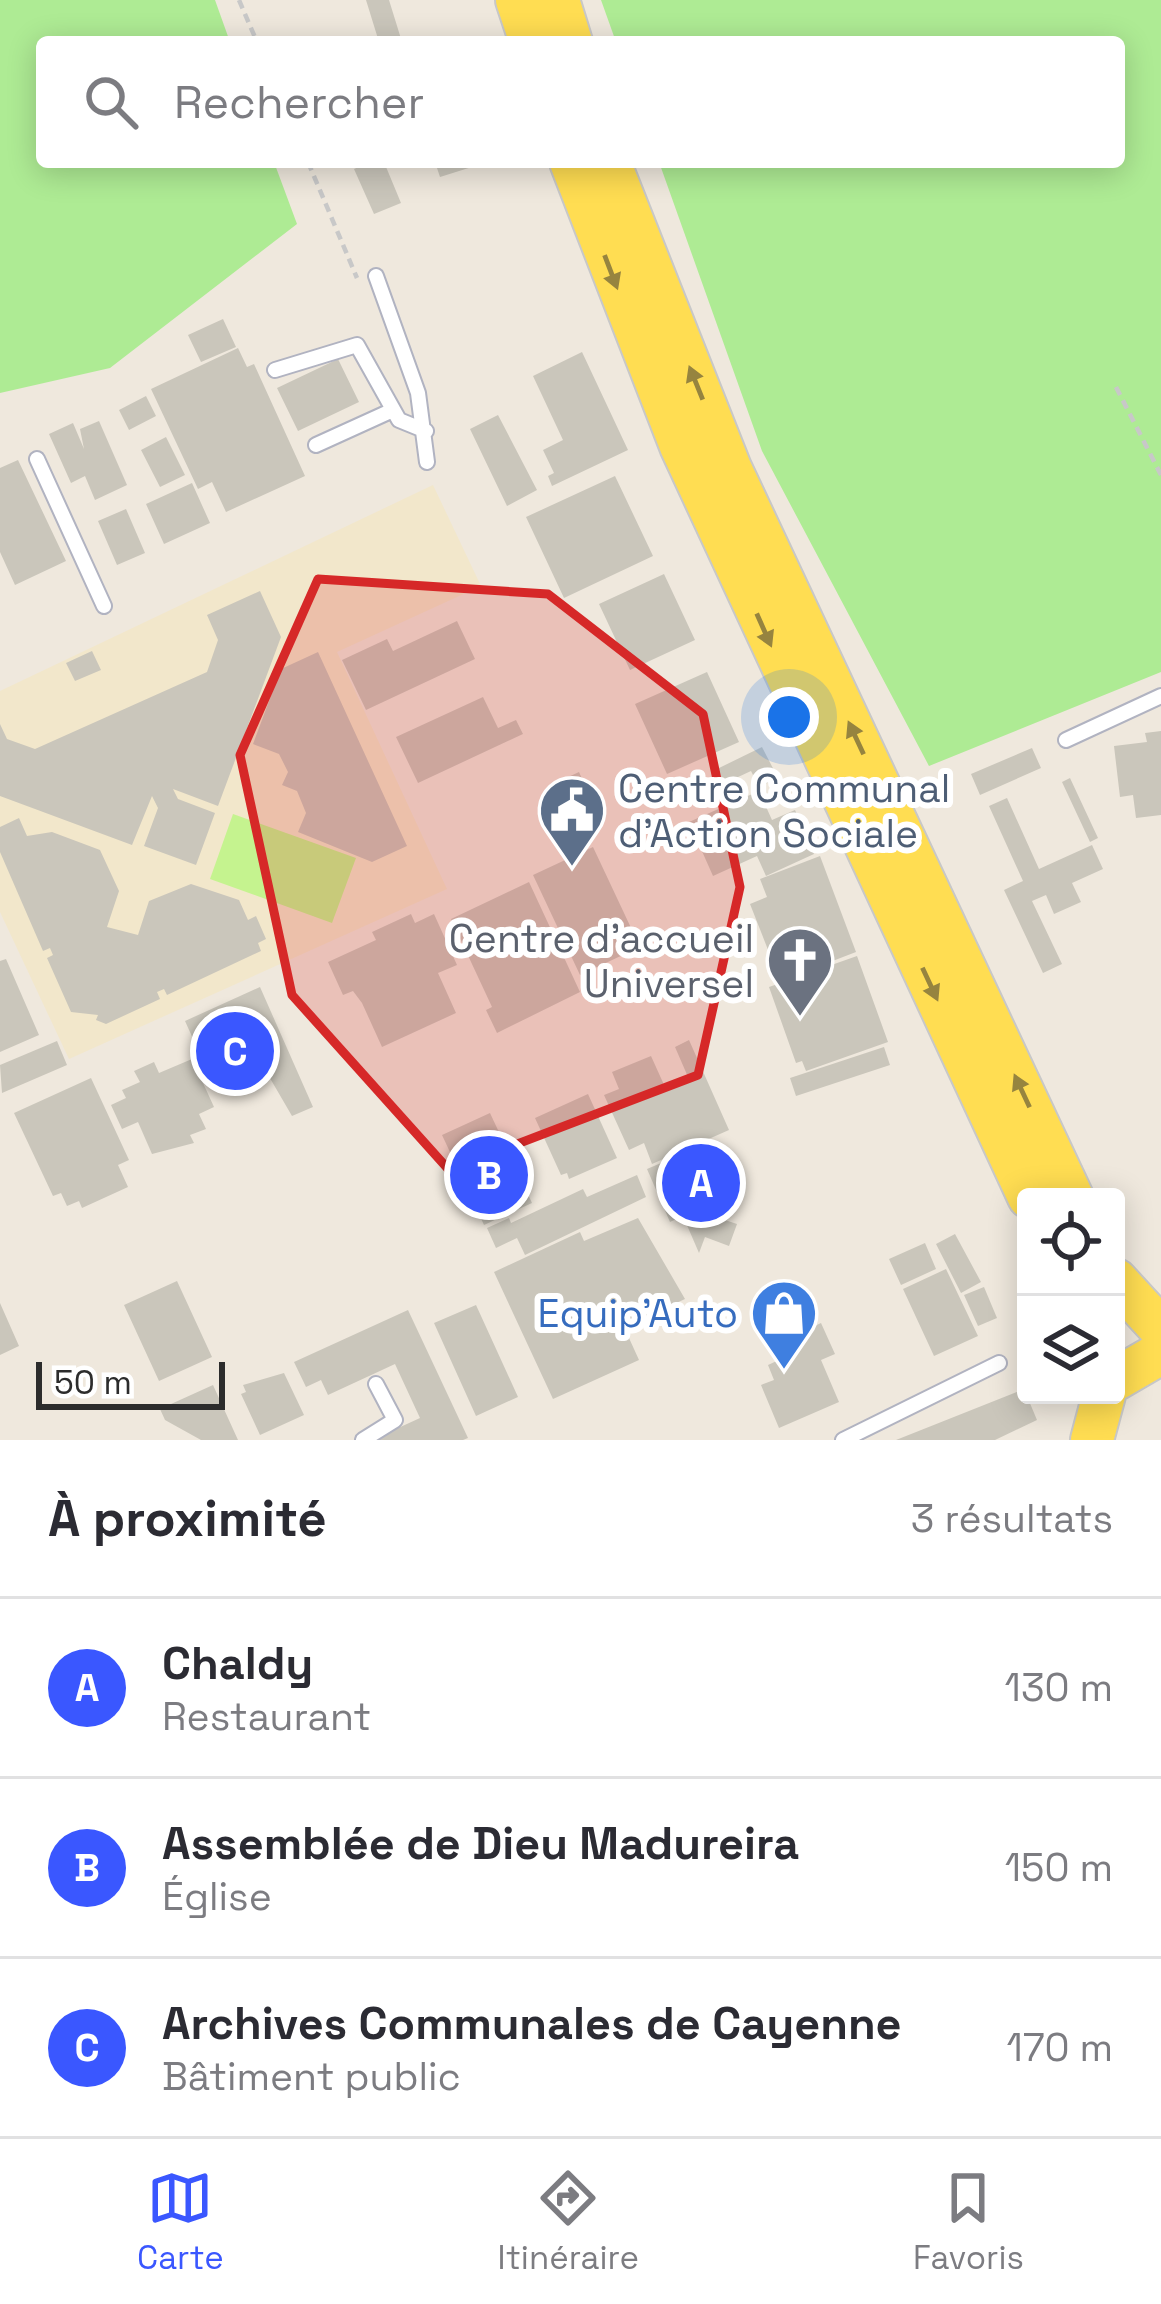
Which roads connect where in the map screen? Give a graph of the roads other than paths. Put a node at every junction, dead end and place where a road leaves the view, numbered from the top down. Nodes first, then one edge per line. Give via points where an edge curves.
1 (517, 0) edge
2 (558, 0) edge
3 (529, 36) edge
4 (569, 36) edge
5 (573, 168) edge
6 (611, 168) edge
7 (376, 276) dead end
8 (275, 370) dead end
9 (392, 410) junction
10 (426, 431) junction
11 (316, 445) dead end
12 (37, 459) dead end
13 (427, 462) dead end
14 (104, 606) dead end
15 (1161, 696) edge
16 (1066, 740) dead end
17 (1025, 1188) edge
18 (1068, 1188) edge
19 (1125, 1290) edge
20 (1161, 1329) edge
21 (1161, 1353) edge
22 (999, 1363) dead end
23 (1125, 1383) edge
24 (376, 1384) dead end
25 (363, 1440) edge
26 (843, 1440) edge

1 - 3 main road
2 - 4 main road
5 -> 17 main road via 681,446
18 -> 6 main road via 730,468
7 - 10 lane
8 - 9 lane via 350,342
9 - 10 lane
9 - 11 lane
10 - 13 lane
12 - 14 lane
15 - 16 lane
19 - 20 main road
21 - 23 main road
22 - 26 lane
24 - 25 lane via 395,1420

